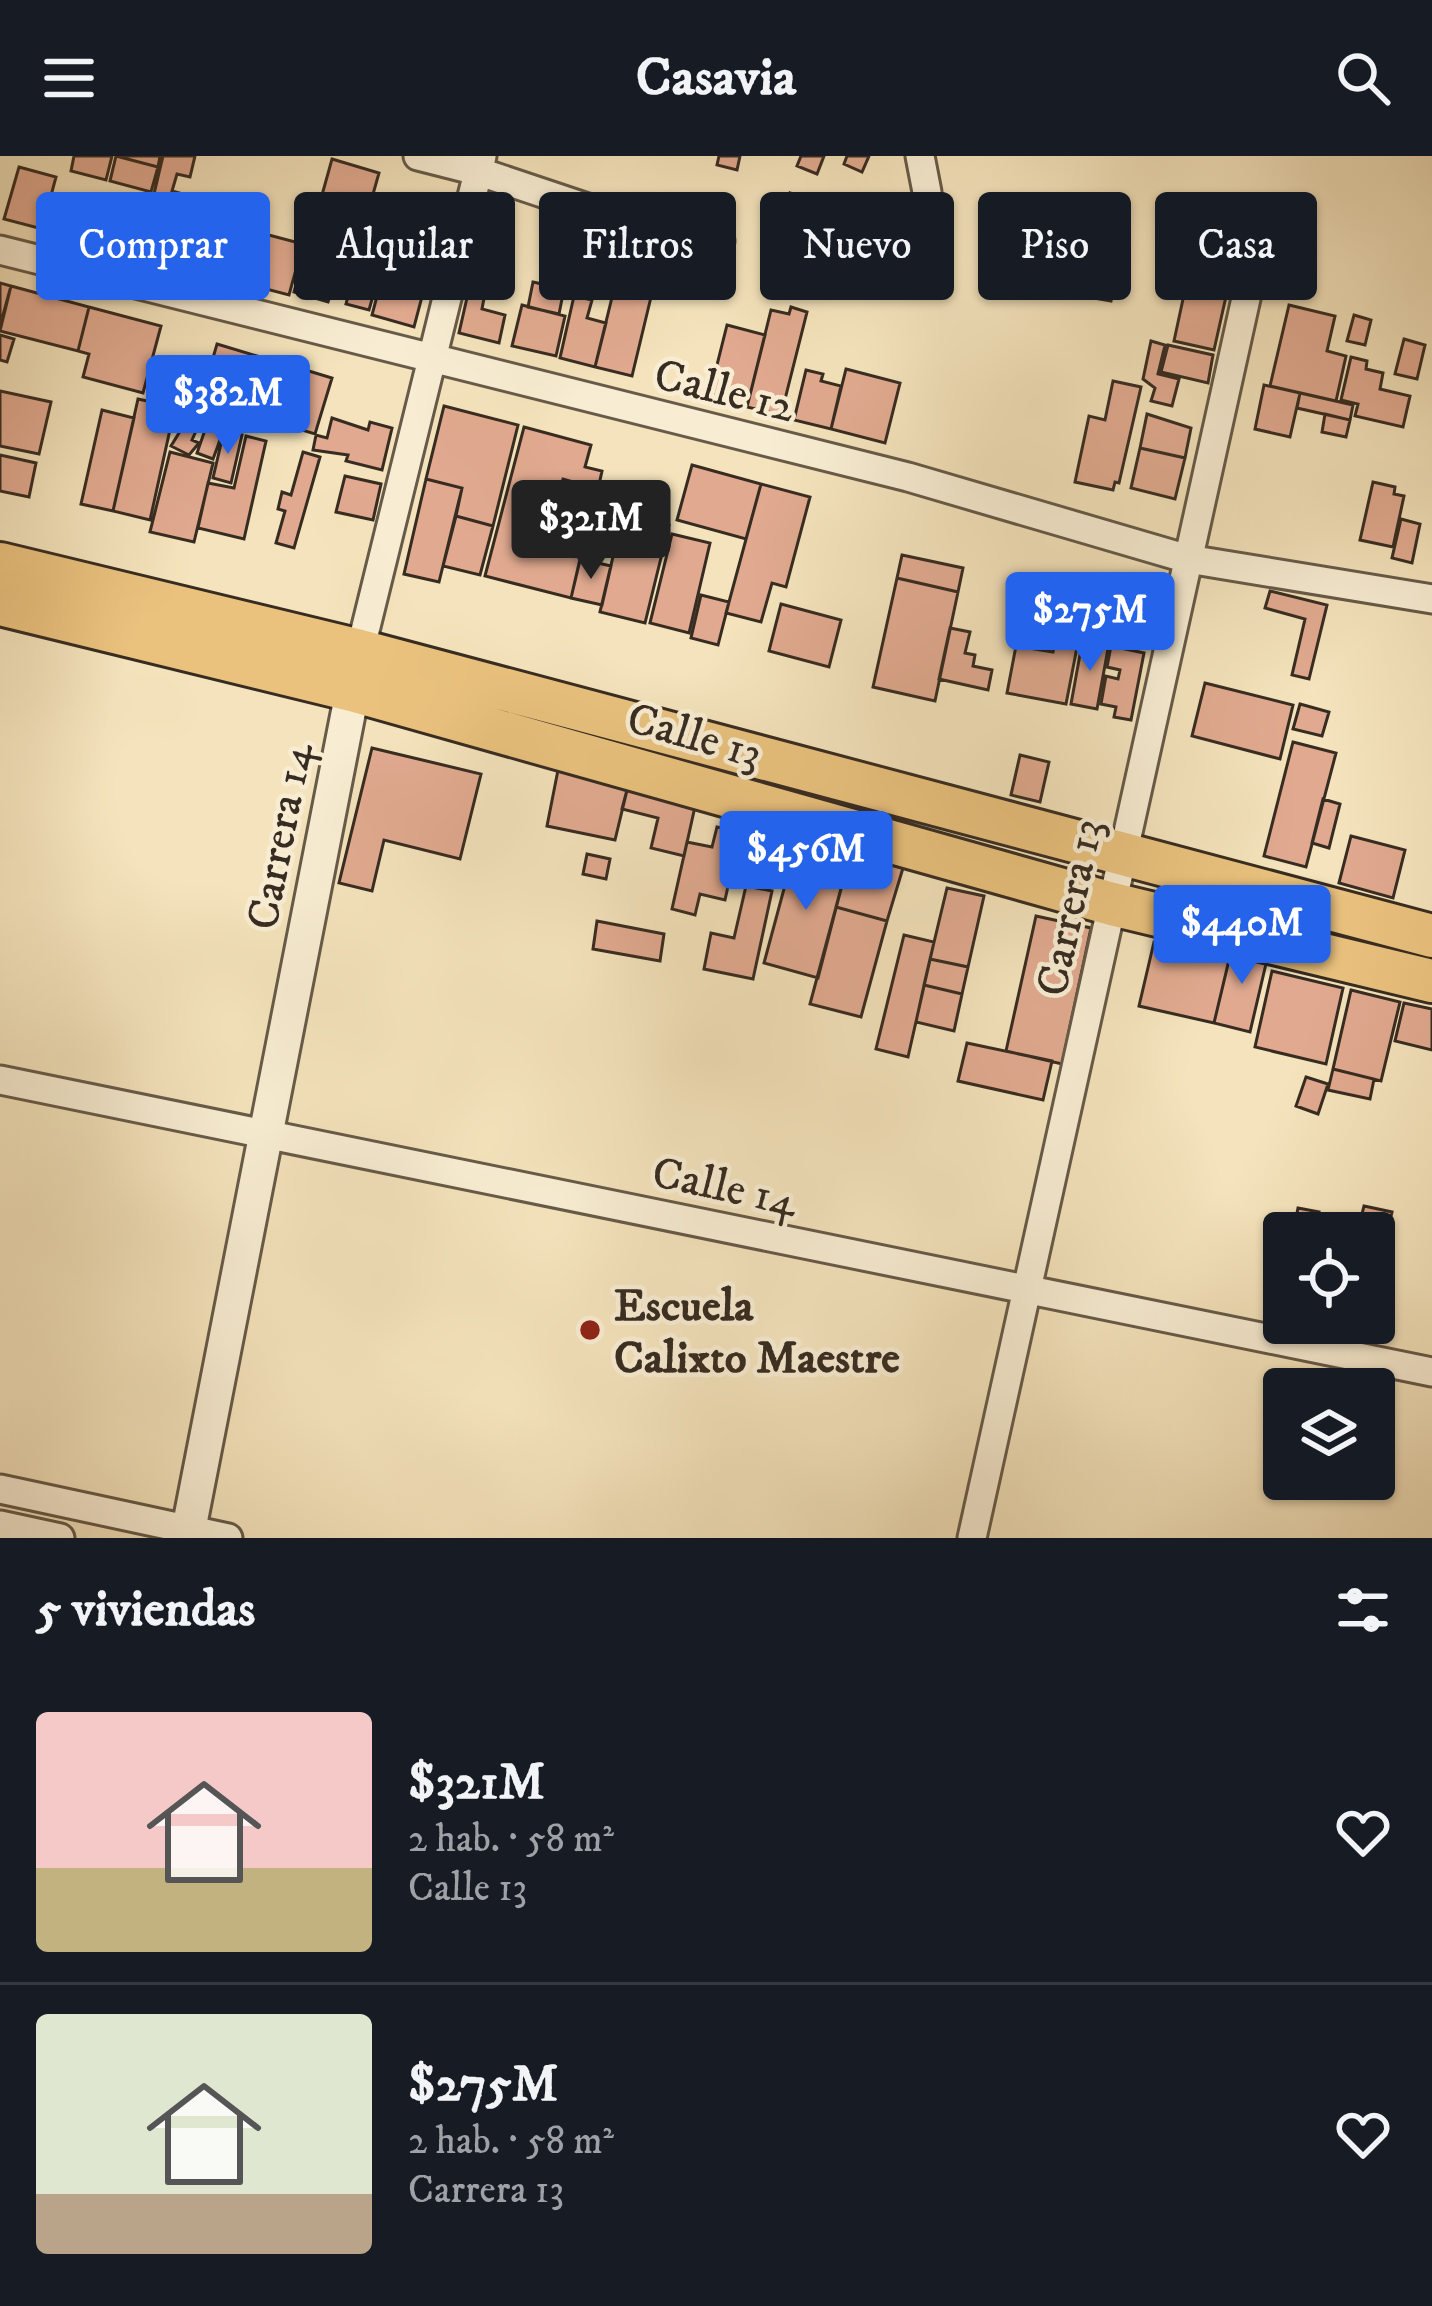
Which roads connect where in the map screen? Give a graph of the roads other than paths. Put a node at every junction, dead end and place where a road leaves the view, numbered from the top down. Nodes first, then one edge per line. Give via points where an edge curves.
1 (418, 156) edge
2 (920, 156) edge
3 (479, 164) edge
4 (553, 192) edge
5 (927, 192) dead end
6 (0, 250) edge
7 (1245, 300) edge
8 (430, 360) junction
9 (1188, 559) junction
10 (0, 564) edge
11 (1432, 599) edge
12 (0, 604) edge
13 (356, 670) junction
14 (1122, 856) junction
15 (1112, 904) junction
16 (1432, 936) edge
17 (1432, 981) edge
18 (0, 1080) edge
19 (266, 1132) junction
20 (1027, 1291) junction
21 (1432, 1372) edge
22 (0, 1490) edge
23 (0, 1525) edge
24 (188, 1534) edge
25 (60, 1538) edge
26 (228, 1538) edge
27 (972, 1538) edge

1 - 3 street
2 - 5 street
3 - 4 street
3 - 8 street, Carrera 14
6 - 8 street, Calle 12
7 - 9 street, Carrera 13
8 - 9 street, Calle 12 via 908,477
8 - 13 street, Carrera 14
9 - 11 street, Calle 12
9 - 14 street, Carrera 13
10 - 13 highway, Calle 13
12 - 13 highway, Calle 13
13 - 14 highway, Calle 13
13 - 15 highway, Calle 13
13 - 19 street, Carrera 14
14 - 15 street, Carrera 13
14 - 16 highway, Calle 13
15 - 17 highway, Calle 13
15 - 20 street, Carrera 13
18 - 19 street, Calle 14
19 - 20 street, Calle 14
19 - 24 street, Carrera 14
20 - 21 street, Calle 14
20 - 27 street, Carrera 13
22 - 24 street
23 - 25 street
24 - 26 street

